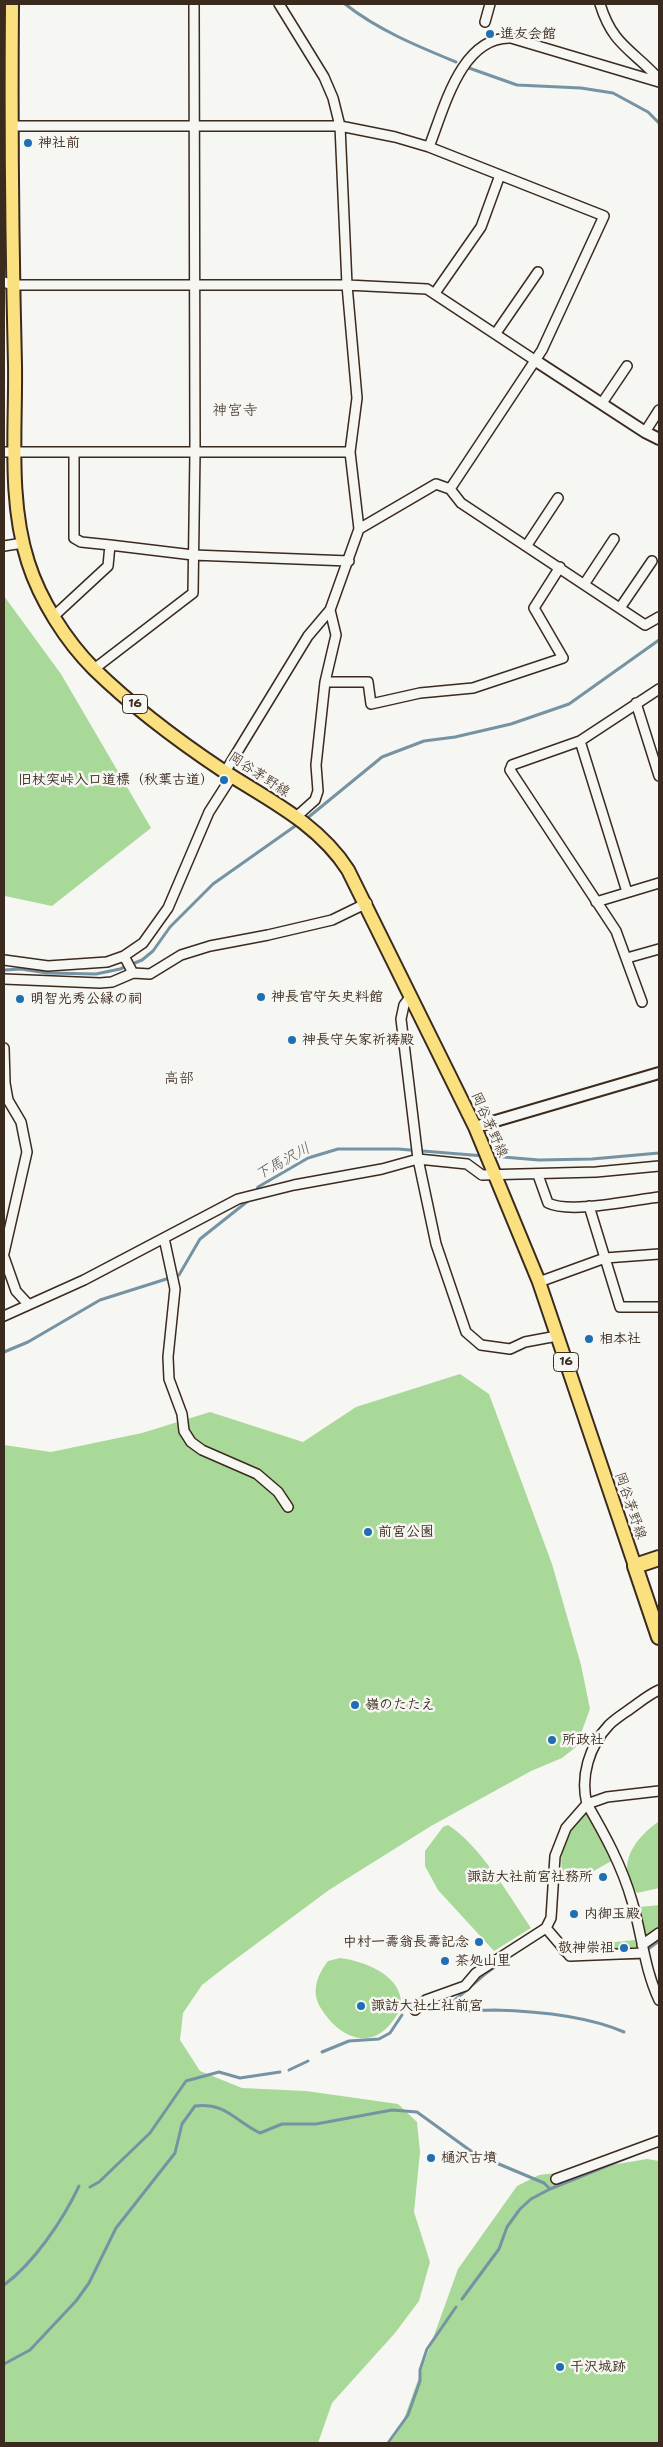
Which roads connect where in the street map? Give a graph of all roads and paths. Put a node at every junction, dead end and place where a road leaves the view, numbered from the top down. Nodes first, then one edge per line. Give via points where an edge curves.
1 (12, 4) edge
2 (194, 4) edge
3 (280, 4) edge
4 (490, 4) edge
5 (600, 4) edge
6 (485, 22) dead end
7 (659, 80) edge
8 (11, 126) junction
9 (194, 126) junction
10 (340, 126) junction
11 (429, 147) junction
12 (500, 175) junction
13 (538, 272) dead end
14 (347, 285) junction
15 (6, 286) edge
16 (194, 286) junction
17 (435, 293) junction
18 (496, 333) junction
19 (536, 361) junction
20 (627, 366) dead end
21 (602, 403) junction
22 (659, 410) edge
23 (645, 432) junction
24 (659, 439) edge
25 (10, 452) edge
26 (195, 452) junction
27 (350, 452) junction
28 (74, 453) junction
29 (450, 489) junction
30 (558, 498) dead end
31 (360, 529) junction
32 (614, 539) dead end
33 (23, 543) junction
34 (110, 545) junction
35 (527, 545) junction
36 (4, 546) edge
37 (194, 555) junction
38 (349, 561) junction
39 (652, 561) dead end
40 (560, 567) junction
41 (585, 584) junction
42 (620, 608) junction
43 (330, 610) junction
44 (54, 616) junction
45 (659, 617) edge
46 (94, 669) junction
47 (324, 682) junction
48 (659, 689) edge
49 (636, 703) junction
50 (580, 741) junction
51 (228, 774) junction
52 (659, 776) edge
53 (301, 820) junction
54 (659, 883) edge
55 (626, 892) junction
56 (596, 902) junction
57 (367, 903) junction
58 (659, 949) edge
59 (627, 958) junction
60 (4, 960) edge
61 (130, 966) junction
62 (4, 979) edge
63 (411, 996) junction
64 (642, 1002) dead end
65 (4, 1048) edge
66 (659, 1073) edge
67 (474, 1127) junction
68 (418, 1157) junction
69 (659, 1166) edge
70 (494, 1175) junction
71 (538, 1175) junction
72 (659, 1197) edge
73 (590, 1206) junction
74 (164, 1238) junction
75 (4, 1253) edge
76 (659, 1254) edge
77 (4, 1257) edge
78 (605, 1258) junction
79 (539, 1282) junction
80 (28, 1304) junction
81 (659, 1308) edge
82 (4, 1316) edge
83 (557, 1336) junction
84 (288, 1507) dead end
85 (659, 1558) edge
86 (634, 1566) junction
87 (659, 1638) edge
88 (659, 1690) edge
89 (659, 1791) edge
90 (587, 1804) junction
91 (546, 1928) junction
92 (659, 1933) edge
93 (643, 1949) junction
94 (659, 2000) edge
95 (415, 2010) dead end
96 (659, 2140) edge
97 (556, 2179) dead end

1 - 8 main road, 岡谷茅野線 / 16
2 - 9 street
3 - 10 street via 324,77
4 - 6 street
5 - 7 street via 608,28
7 - 11 street via 511,38 500,38 479,47 458,72
8 - 9 street
8 - 15 main road, 岡谷茅野線 / 16
9 - 10 street
9 - 16 street
10 - 11 street
10 - 14 street
11 - 12 street
12 - 17 street via 481,227
12 - 19 street via 604,216
13 - 18 street
14 - 16 street
14 - 17 street via 415,288
14 - 27 street via 357,398
15 - 16 street
15 - 25 main road, 岡谷茅野線 / 16
16 - 26 street
17 - 18 street
18 - 19 street
19 - 21 street
19 - 29 street
20 - 21 street
21 - 23 street
22 - 23 street
23 - 24 street
25 - 28 street
25 - 33 main road, 岡谷茅野線 / 16
26 - 27 street
26 - 28 street
26 - 37 street
27 - 31 street
28 - 34 street via 74,538 81,542
29 - 31 street via 436,484
29 - 35 street via 461,502
30 - 35 street
31 - 38 street
32 - 41 street
33 - 36 street
33 - 44 main road, 岡谷茅野線 / 16 via 34,579
34 - 37 street
34 - 44 street via 108,566
35 - 40 street
37 - 38 street
37 - 46 street via 192,592
38 - 43 street
39 - 42 street
40 - 41 street
40 - 47 street via 534,608 563,658 473,688 420,693 371,704 368,682
41 - 42 street
42 - 45 street via 645,625
43 - 47 street via 336,635
43 - 51 street via 308,636
44 - 46 main road, 岡谷茅野線 / 16
46 - 51 main road, 岡谷茅野線 / 16
47 - 53 street via 316,765 318,791
48 - 49 street
49 - 50 street
49 - 52 street
50 - 55 street
50 - 56 street via 512,765 510,770
51 - 53 main road, 岡谷茅野線 / 16
51 - 61 street via 162,920
53 - 57 main road, 岡谷茅野線 / 16 via 326,840 342,860
54 - 55 street
55 - 56 street
56 - 59 street via 616,932
57 - 61 street via 332,920 181,955 150,974
57 - 63 main road, 岡谷茅野線 / 16
58 - 59 street
59 - 64 street
60 - 61 street via 48,966 107,962
61 - 62 street via 112,982
63 - 67 main road, 岡谷茅野線 / 16
63 - 68 street via 404,1005 401,1019
65 - 75 street via 8,1100 21,1122 27,1152
66 - 67 street
67 - 70 main road, 岡谷茅野線 / 16
68 - 70 street via 467,1164 482,1175
68 - 74 street via 382,1169 238,1199
68 - 83 street via 436,1244 466,1332 481,1345 510,1349 525,1342
69 - 71 street
70 - 71 street
70 - 79 main road, 岡谷茅野線 / 16
71 - 73 street via 548,1203 554,1206
72 - 73 street
73 - 78 street
74 - 80 street via 84,1280
74 - 84 street via 173,1282 169,1379 182,1414 184,1430 191,1442 202,1450 257,1474 278,1492
76 - 78 street
77 - 80 street via 16,1291
78 - 79 street
78 - 81 street via 620,1307
79 - 83 main road, 岡谷茅野線 / 16
80 - 82 street
83 - 86 main road, 岡谷茅野線 / 16
85 - 86 highway
86 - 87 highway
88 - 90 street via 608,1726 589,1757 584,1772
89 - 90 street via 607,1797
90 - 91 street via 566,1828 555,1856 552,1918
90 - 93 street via 623,1872
91 - 93 street via 570,1956
91 - 95 street via 476,1973 465,1986 426,2000
92 - 93 street
93 - 94 street via 649,1979
96 - 97 street

